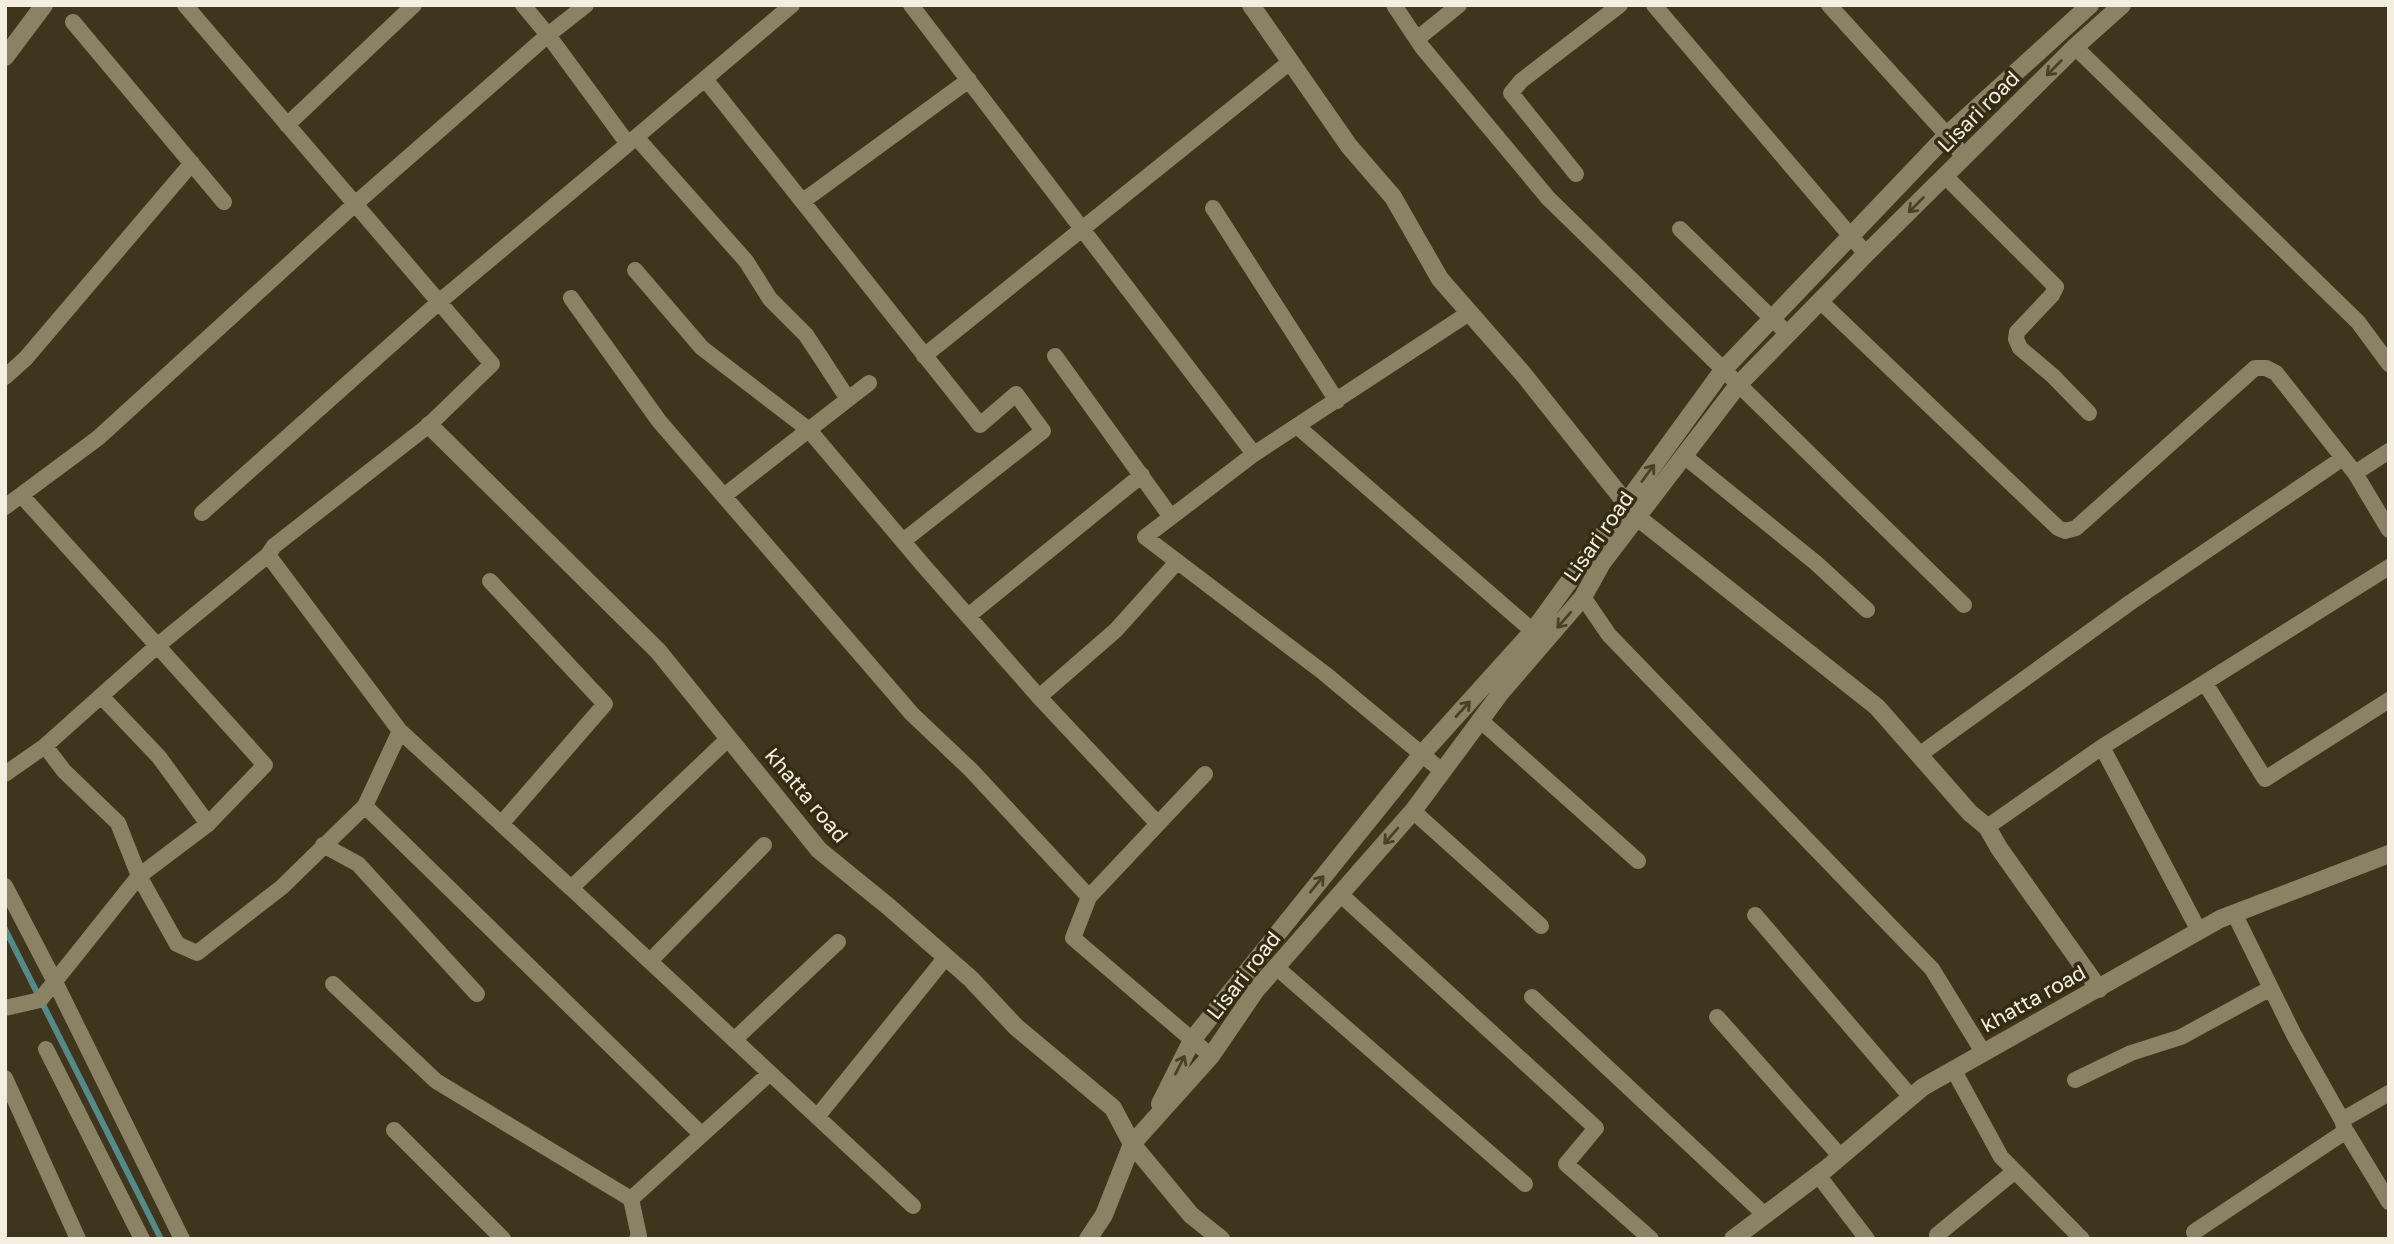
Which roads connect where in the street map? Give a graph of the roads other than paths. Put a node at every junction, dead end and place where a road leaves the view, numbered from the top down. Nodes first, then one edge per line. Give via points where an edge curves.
1 (44, 5) edge
2 (185, 5) edge
3 (414, 5) edge
4 (523, 5) edge
5 (586, 5) edge
6 (792, 5) edge
7 (911, 5) edge
8 (1251, 5) edge
9 (1394, 5) edge
10 (1459, 5) edge
11 (1620, 5) edge
12 (1654, 5) edge
13 (1829, 5) edge
14 (2090, 5) edge
15 (2122, 5) edge
16 (72, 22) dead end
17 (548, 35) junction
18 (1417, 39) junction
19 (2075, 47) junction
20 (5, 57) edge
21 (1290, 62) junction
22 (705, 79) junction
23 (968, 80) junction
24 (287, 125) junction
25 (1947, 135) junction
26 (632, 141) junction
27 (1964, 157) junction
28 (192, 163) junction
29 (1576, 174) dead end
30 (1945, 176) junction
31 (803, 201) junction
32 (224, 202) dead end
33 (355, 204) junction
34 (1213, 208) dead end
35 (1680, 229) dead end
36 (1083, 230) junction
37 (1851, 236) junction
38 (1866, 254) junction
39 (635, 270) dead end
40 (571, 298) dead end
41 (1820, 301) junction
42 (439, 302) junction
43 (1469, 313) junction
44 (1771, 318) junction
45 (1788, 334) junction
46 (924, 356) junction
47 (1055, 356) dead end
48 (2389, 364) edge
49 (1723, 370) junction
50 (5, 377) edge
51 (869, 383) dead end
52 (1738, 385) junction
53 (848, 399) junction
54 (1337, 401) junction
55 (2089, 413) dead end
56 (429, 425) junction
57 (1297, 427) junction
58 (809, 429) junction
59 (2389, 451) edge
60 (1254, 454) junction
61 (1684, 456) junction
62 (2343, 458) junction
63 (2355, 473) junction
64 (1142, 475) junction
65 (725, 495) junction
66 (22, 496) junction
67 (5, 507) edge
68 (1631, 510) junction
69 (202, 513) dead end
70 (1171, 517) junction
71 (2389, 530) edge
72 (903, 541) junction
73 (268, 555) junction
74 (1177, 562) junction
75 (2389, 567) edge
76 (490, 581) dead end
77 (1583, 597) junction
78 (1964, 605) dead end
79 (1867, 610) dead end
80 (968, 616) junction
81 (1539, 636) junction
82 (157, 646) junction
83 (2205, 683) junction
84 (101, 696) junction
85 (1039, 697) junction
86 (2389, 700) edge
87 (1480, 720) junction
88 (400, 731) junction
89 (729, 738) junction
90 (45, 746) junction
91 (2102, 747) junction
92 (1422, 754) junction
93 (1919, 755) junction
94 (1442, 771) junction
95 (5, 774) edge
96 (1205, 774) dead end
97 (365, 806) junction
98 (1413, 811) junction
99 (208, 824) junction
100 (501, 824) junction
101 (1158, 824) junction
102 (1987, 827) junction
103 (323, 845) junction
104 (764, 845) dead end
105 (2389, 854) edge
106 (1638, 861) dead end
107 (139, 876) junction
108 (5, 887) edge
109 (571, 888) junction
110 (1340, 894) junction
111 (1089, 897) junction
112 (2234, 913) junction
113 (1755, 915) dead end
114 (1541, 926) dead end
115 (2199, 931) junction
116 (838, 942) dead end
117 (946, 957) junction
118 (650, 961) junction
119 (1276, 967) junction
120 (55, 982) junction
121 (333, 984) dead end
122 (2271, 988) junction
123 (2099, 989) junction
124 (477, 994) dead end
125 (1532, 998) dead end
126 (5, 1008) edge
127 (1717, 1017) dead end
128 (734, 1040) junction
129 (1192, 1040) junction
130 (46, 1049) dead end
131 (1983, 1052) junction
132 (1211, 1056) junction
133 (1953, 1069) junction
134 (770, 1073) junction
135 (5, 1078) edge
136 (2075, 1080) dead end
137 (2389, 1093) edge
138 (1911, 1097) junction
139 (817, 1117) junction
140 (1148, 1126) junction
141 (2344, 1126) junction
142 (394, 1130) dead end
143 (702, 1135) junction
144 (1132, 1144) junction
145 (1840, 1157) junction
146 (2015, 1171) junction
147 (1818, 1175) junction
148 (1525, 1184) dead end
149 (631, 1199) junction
150 (2389, 1202) edge
151 (913, 1206) dead end
152 (1765, 1215) junction
153 (2194, 1232) dead end
154 (1937, 1235) dead end
155 (78, 1239) edge
156 (142, 1239) edge
157 (182, 1239) edge
158 (503, 1239) edge
159 (637, 1239) edge
160 (1088, 1239) edge
161 (1220, 1239) edge
162 (1651, 1239) edge
163 (1733, 1239) edge
164 (1867, 1239) edge
165 (2082, 1239) edge

1 - 20 street
2 - 24 street
3 - 24 street
4 - 17 street
5 - 17 street
6 - 22 street
7 - 23 street
8 - 21 street
9 - 18 street
10 - 18 street
11 - 29 street via 1510,93
12 - 37 street
13 - 25 street
14 - 25 street, Lisari road
15 - 19 street, Lisari road
16 - 28 street
17 - 26 street
17 - 33 street
18 - 49 street via 1548,198
19 -> 27 street, Lisari road
19 - 48 street via 2358,321
21 - 36 street
21 - 43 street via 1349,146 1393,197 1440,279
22 - 26 street
22 - 31 street
23 - 31 street
23 - 36 street
24 - 33 street
25 - 27 street
25 - 37 street, Lisari road
26 - 42 street
26 - 53 street via 746,261 770,299 806,335
27 - 30 street, Lisari road
28 - 32 street
28 - 50 street
30 -> 38 street, Lisari road
30 - 55 street via 2056,287 2016,339
31 - 46 street
33 - 42 street
33 - 66 street via 98,438
34 - 54 street
35 - 44 street
36 - 46 street
36 - 60 street
37 - 38 street
37 - 44 street, Lisari road
38 - 41 street, Lisari road
39 - 58 street via 702,348
40 - 65 street via 659,421
41 - 45 street, Lisari road
41 - 62 street via 2065,531 2076,528 2255,368 2276,373
42 - 56 street via 492,364
42 - 69 street
43 - 54 street
43 - 68 street
44 - 45 street
44 - 49 street, Lisari road
45 - 52 street, Lisari road
46 - 72 street via 980,425 1016,394 1043,431
47 - 64 street
49 - 52 street
68 -> 49 street, Lisari road
51 - 53 street
52 - 61 street, Lisari road
52 - 78 street
53 - 58 street
54 - 57 street
56 - 73 street
56 - 89 street, khatta road via 658,651
57 - 60 street
57 - 81 street
58 - 65 street
58 - 72 street
59 - 63 street
60 - 70 street
61 - 68 street, Lisari road
61 - 79 street
62 - 63 street
62 - 93 street via 2131,602
63 - 71 street
64 - 70 street
64 - 80 street
65 - 111 street via 912,713
66 - 67 street
66 - 82 street
68 - 77 street, Lisari road
68 - 81 street, Lisari road
68 - 93 street via 1877,707
70 - 74 street via 1145,537
72 - 80 street
73 - 82 street
73 - 88 street
74 - 85 street via 1116,630
74 - 92 street
75 - 83 street
76 - 100 street via 605,704
77 -> 81 street, Lisari road
77 - 131 street via 1609,635 1932,969
80 - 85 street
81 - 87 street, Lisari road
92 -> 81 street, Lisari road
82 - 84 street
82 - 99 street via 265,765
83 - 86 street via 2265,779
83 - 91 street
84 - 90 street
84 - 99 street via 159,757
85 - 101 street
87 - 94 street, Lisari road
87 - 106 street
88 - 97 street
88 - 100 street
89 - 109 street
89 - 117 street, khatta road via 819,850
90 - 95 street
90 - 107 street via 118,823
91 - 102 street
91 - 115 street
92 - 94 street
129 -> 92 street, Lisari road
93 - 102 street
94 - 98 street, Lisari road
96 - 101 street
97 - 103 street
97 - 143 street
98 -> 110 street, Lisari road
98 - 114 street
99 - 107 street
100 - 109 street
101 - 111 street
102 - 123 street
103 - 107 street via 282,887 197,953 177,944
103 - 124 street via 358,864
104 - 118 street
105 - 112 street, khatta road
107 - 120 street
108 - 120 street
109 - 118 street
110 - 119 street, Lisari road
110 - 162 street via 1596,1128 1566,1164
111 - 129 street via 1073,938
112 - 115 street, khatta road
112 - 122 street
113 - 138 street
115 - 123 street, khatta road
116 - 128 street
117 - 139 street
117 - 144 street, khatta road via 1016,1027 1113,1108
118 - 128 street
119 - 132 street, Lisari road
119 - 148 street
120 - 126 street via 40,1000
120 - 157 street
121 - 149 street via 436,1081
122 - 136 street via 2181,1037 2131,1053
122 - 141 street
123 - 131 street, khatta road
125 - 152 street
127 - 145 street
128 - 134 street
129 - 132 street
140 -> 129 street, Lisari road
130 - 156 street
131 - 133 street, khatta road
132 - 140 street, Lisari road
133 - 138 street, khatta road
133 - 146 street via 2001,1157
134 - 139 street
134 - 143 street
135 - 155 street
137 - 141 street
138 - 145 street, khatta road
139 - 151 street
140 - 144 street, Lisari road
141 - 150 street
141 - 153 street
142 - 158 street
143 - 149 street
144 - 160 street, Lisari road via 1104,1215
144 - 161 street, khatta road via 1191,1215
145 - 147 street, khatta road
146 - 154 street
146 - 165 street
147 - 152 street, khatta road
147 - 164 street
149 - 159 street
152 - 163 street, khatta road

